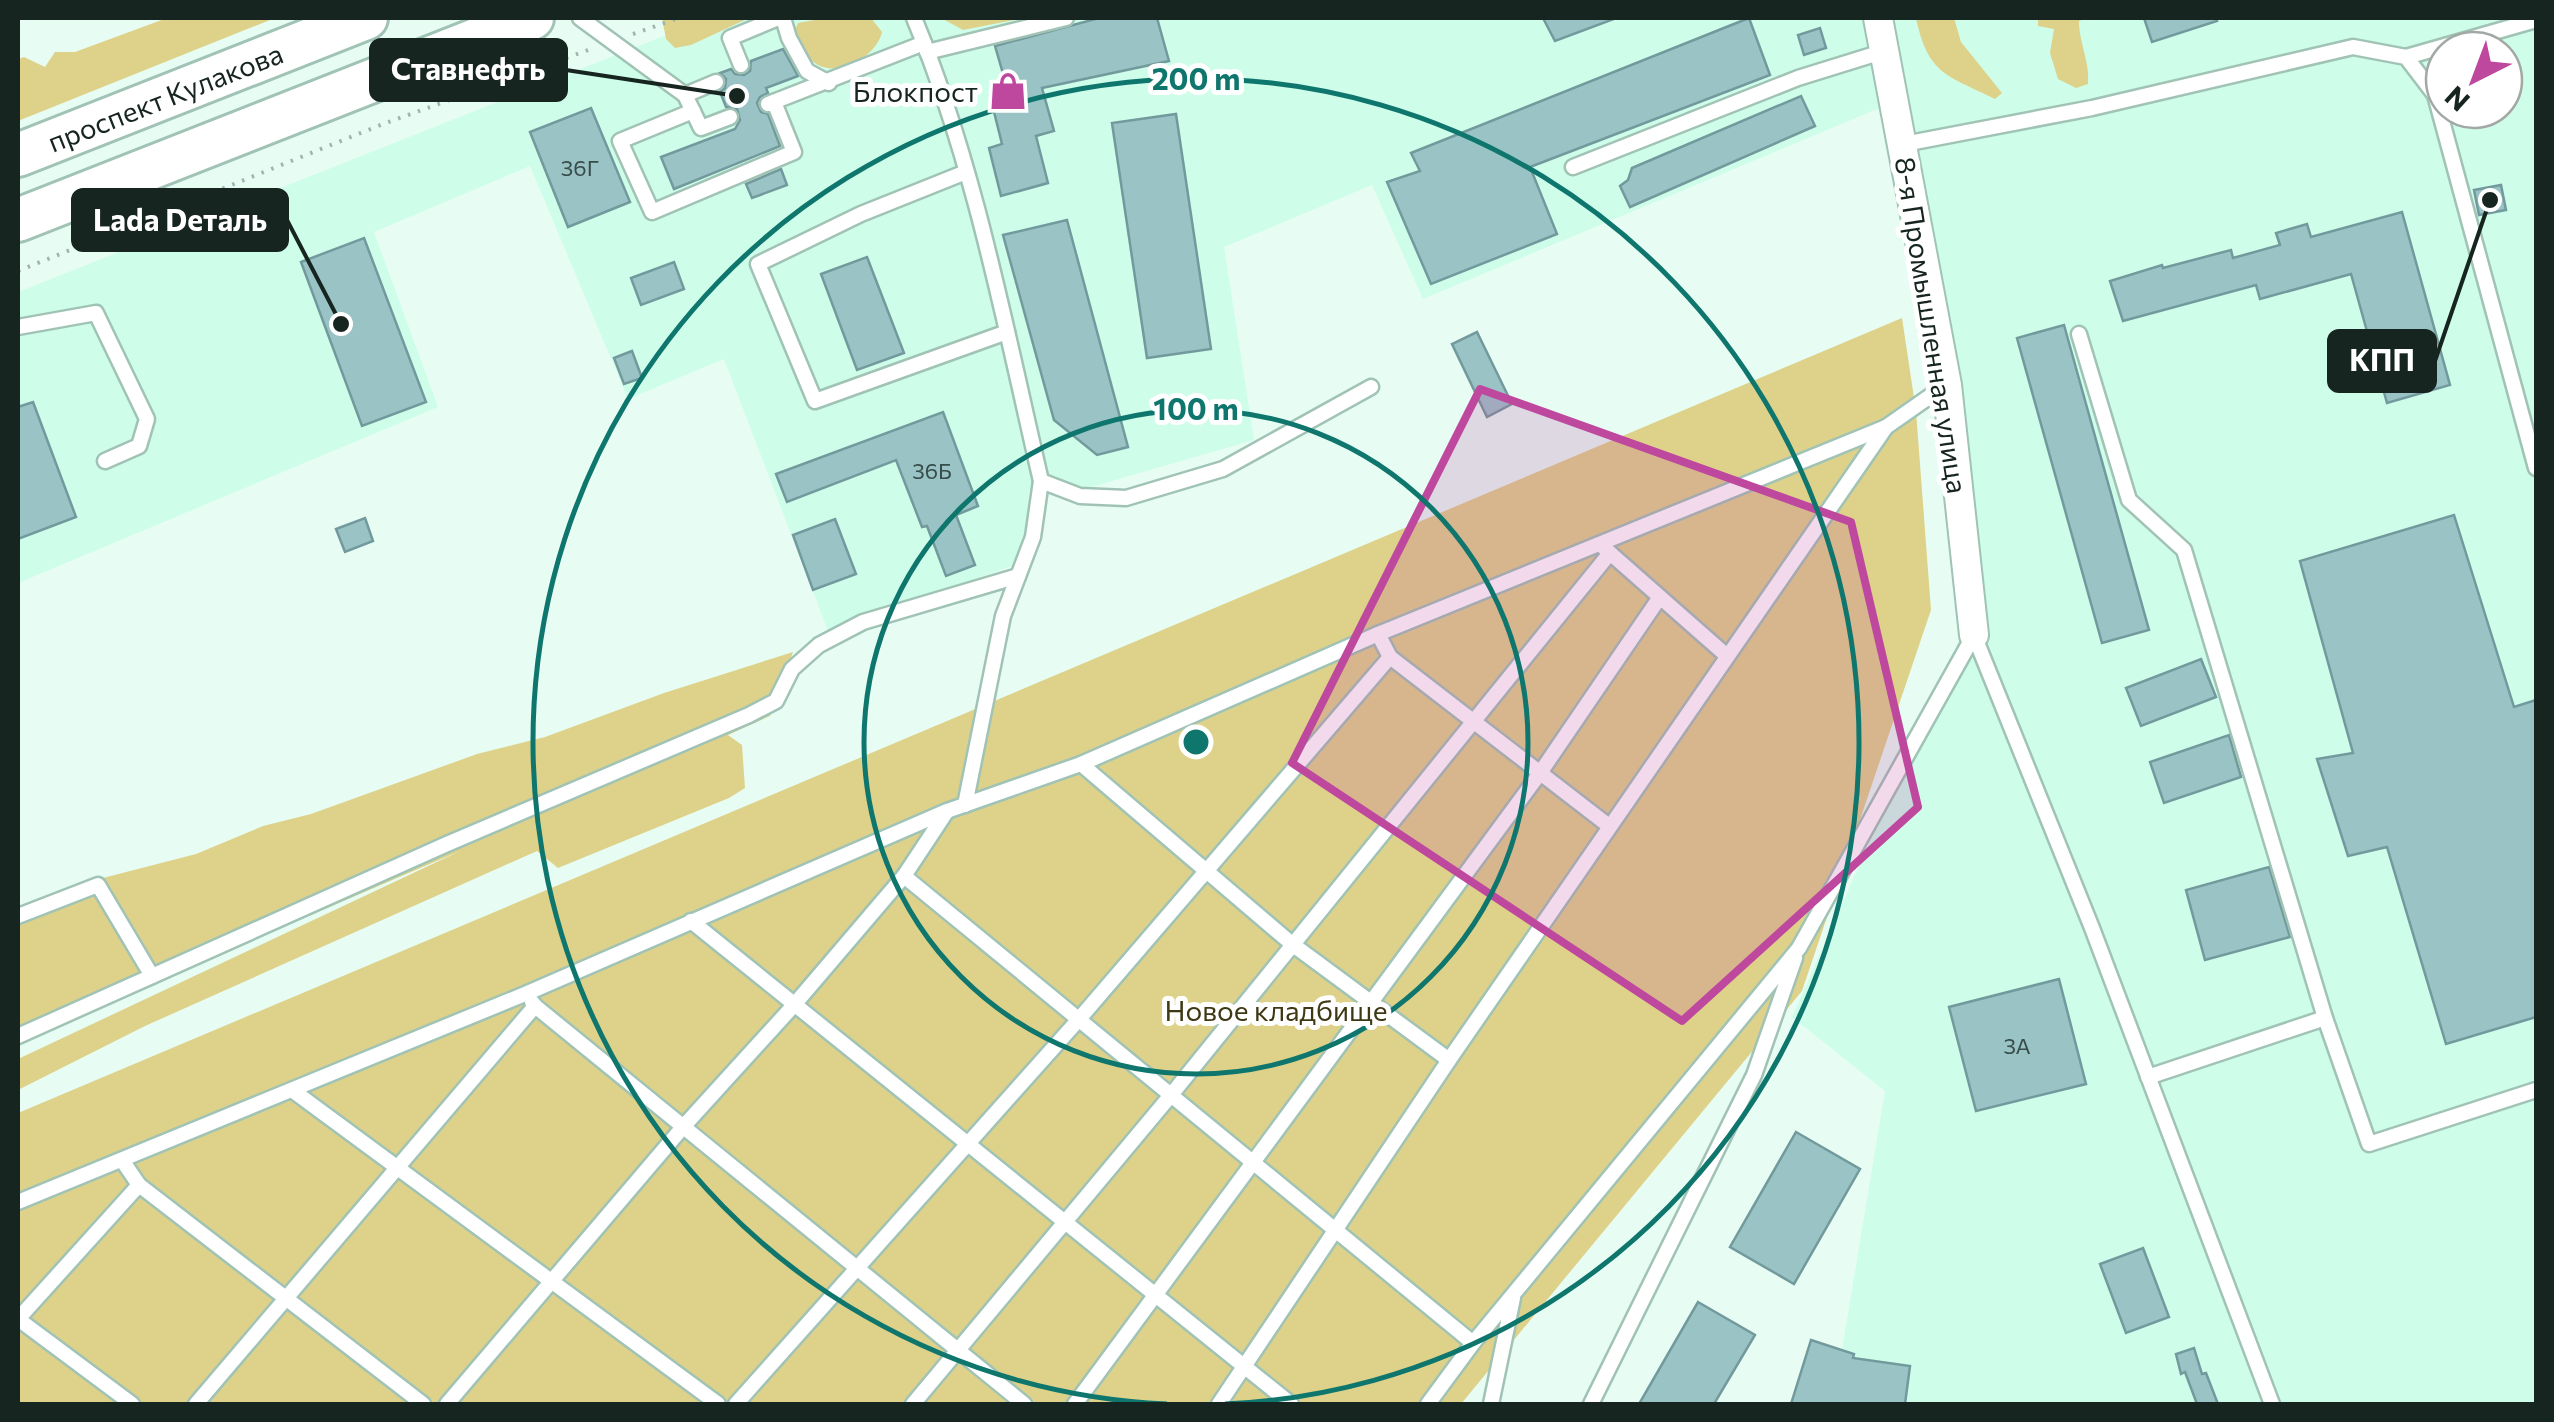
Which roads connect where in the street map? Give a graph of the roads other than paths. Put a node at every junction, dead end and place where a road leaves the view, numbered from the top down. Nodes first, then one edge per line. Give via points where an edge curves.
1 (366, 18) edge
2 (532, 18) edge
3 (580, 18) edge
4 (781, 18) edge
5 (914, 18) edge
6 (1066, 18) edge
7 (1878, 18) edge
8 (2536, 20) edge
9 (926, 47) junction
10 (1885, 51) junction
11 (2406, 57) junction
12 (740, 65) dead end
13 (716, 82) dead end
14 (828, 82) junction
15 (686, 94) junction
16 (693, 111) junction
17 (730, 118) dead end
18 (1904, 144) junction
19 (18, 156) edge
20 (1573, 167) dead end
21 (966, 172) junction
22 (18, 220) edge
23 (18, 327) edge
24 (1007, 332) junction
25 (2079, 334) dead end
26 (1947, 385) junction
27 (1371, 386) dead end
28 (1886, 427) junction
29 (105, 461) dead end
30 (2536, 468) edge
31 (1041, 481) junction
32 (1605, 549) junction
33 (1018, 576) junction
34 (1660, 597) junction
35 (1378, 634) junction
36 (1974, 635) junction
37 (1727, 656) junction
38 (1390, 657) junction
39 (1474, 723) junction
40 (1081, 764) junction
41 (1540, 774) junction
42 (965, 806) junction
43 (947, 811) junction
44 (1610, 826) junction
45 (1206, 869) junction
46 (904, 876) junction
47 (18, 916) edge
48 (691, 921) junction
49 (1292, 944) junction
50 (1798, 948) junction
51 (152, 976) junction
52 (530, 1000) junction
53 (1370, 1004) junction
54 (794, 1005) junction
55 (1080, 1018) junction
56 (2325, 1018) junction
57 (18, 1036) edge
58 (1449, 1060) junction
59 (2148, 1077) junction
60 (292, 1090) junction
61 (2536, 1090) edge
62 (1171, 1095) junction
63 (682, 1128) junction
64 (967, 1142) junction
65 (122, 1160) junction
66 (1254, 1162) junction
67 (400, 1167) junction
68 (139, 1185) junction
69 (18, 1202) edge
70 (1064, 1221) junction
71 (1336, 1231) junction
72 (856, 1266) junction
73 (552, 1281) junction
74 (1514, 1292) junction
75 (1156, 1294) junction
76 (287, 1298) junction
77 (18, 1319) edge
78 (1473, 1342) junction
79 (957, 1352) junction
80 (1244, 1368) junction
81 (132, 1404) edge
82 (196, 1404) edge
83 (423, 1404) edge
84 (447, 1404) edge
85 (718, 1404) edge
86 (736, 1404) edge
87 (913, 1404) edge
88 (1024, 1404) edge
89 (1075, 1404) edge
90 (1219, 1404) edge
91 (1291, 1404) edge
92 (1428, 1404) edge
93 (1491, 1404) edge
94 (1591, 1404) edge
95 (2272, 1404) edge

1 - 19 main road, проспект Кулакова
2 - 22 main road
3 - 15 lane
4 - 12 lane via 730,38
4 - 14 lane via 806,71
5 - 9 lane
6 - 9 lane
7 - 10 street, 8-я Промышленная улица
8 - 11 lane
9 - 14 lane
9 - 21 lane
10 - 18 street, 8-я Промышленная улица
10 - 20 lane via 1798,78
11 - 18 lane via 2353,47
11 - 30 lane via 2436,95
13 - 15 lane
14 - 16 lane via 770,103 794,152 652,212 620,141
15 - 16 lane
16 - 17 lane via 701,128
18 - 26 street, 8-я Промышленная улица
21 - 24 lane
21 - 24 lane via 758,264 815,402
23 - 29 lane via 96,313 147,420 139,446
24 - 31 lane
25 - 56 lane via 2129,500 2184,550
26 - 28 lane
26 - 36 street, 8-я Промышленная улица
27 - 31 lane via 1224,470 1126,498 1080,496
28 - 32 lane
28 - 37 lane
31 - 33 lane via 1033,537
32 - 34 lane
32 - 35 lane
32 - 39 lane
33 - 42 lane via 1003,616
33 - 51 lane via 862,622 819,645 792,670 776,701 749,715
34 - 37 lane
34 - 41 lane
35 - 38 lane
35 - 40 lane
36 - 50 lane
36 - 59 lane
37 - 44 lane
38 - 39 lane
38 - 45 lane
39 - 41 lane
39 - 49 lane
40 - 42 lane
40 - 45 lane
41 - 44 lane
41 - 53 lane
42 - 43 lane
43 - 46 lane
43 - 48 lane
44 - 58 lane
45 - 49 lane
45 - 55 lane
46 - 54 lane
46 - 55 lane
47 - 51 lane via 98,885
48 - 52 lane
48 - 54 lane
49 - 53 lane
49 - 62 lane
50 - 74 lane
50 - 94 lane via 1754,1075
51 - 57 lane
52 - 60 lane
52 - 63 lane
52 - 67 lane
53 - 58 lane
53 - 66 lane
54 - 63 lane
54 - 64 lane
55 - 62 lane
55 - 64 lane
56 - 59 lane
56 - 61 lane via 2369,1144
58 - 71 lane
59 - 95 lane
60 - 65 lane
60 - 67 lane
62 - 66 lane
62 - 70 lane
63 - 72 lane
63 - 73 lane
64 - 70 lane
64 - 72 lane
65 - 68 lane
65 - 69 lane
66 - 71 lane
66 - 75 lane
67 - 73 lane
67 - 76 lane
68 - 76 lane
68 - 77 lane
70 - 75 lane
70 - 79 lane
71 - 78 lane
71 - 80 lane
72 - 79 lane
72 - 86 lane
73 - 84 lane
73 - 85 lane
74 - 78 lane
74 - 93 lane
75 - 80 lane
75 - 89 lane
76 - 82 lane
76 - 83 lane
77 - 81 lane
78 - 92 lane
79 - 87 lane
79 - 88 lane
80 - 90 lane
80 - 91 lane

